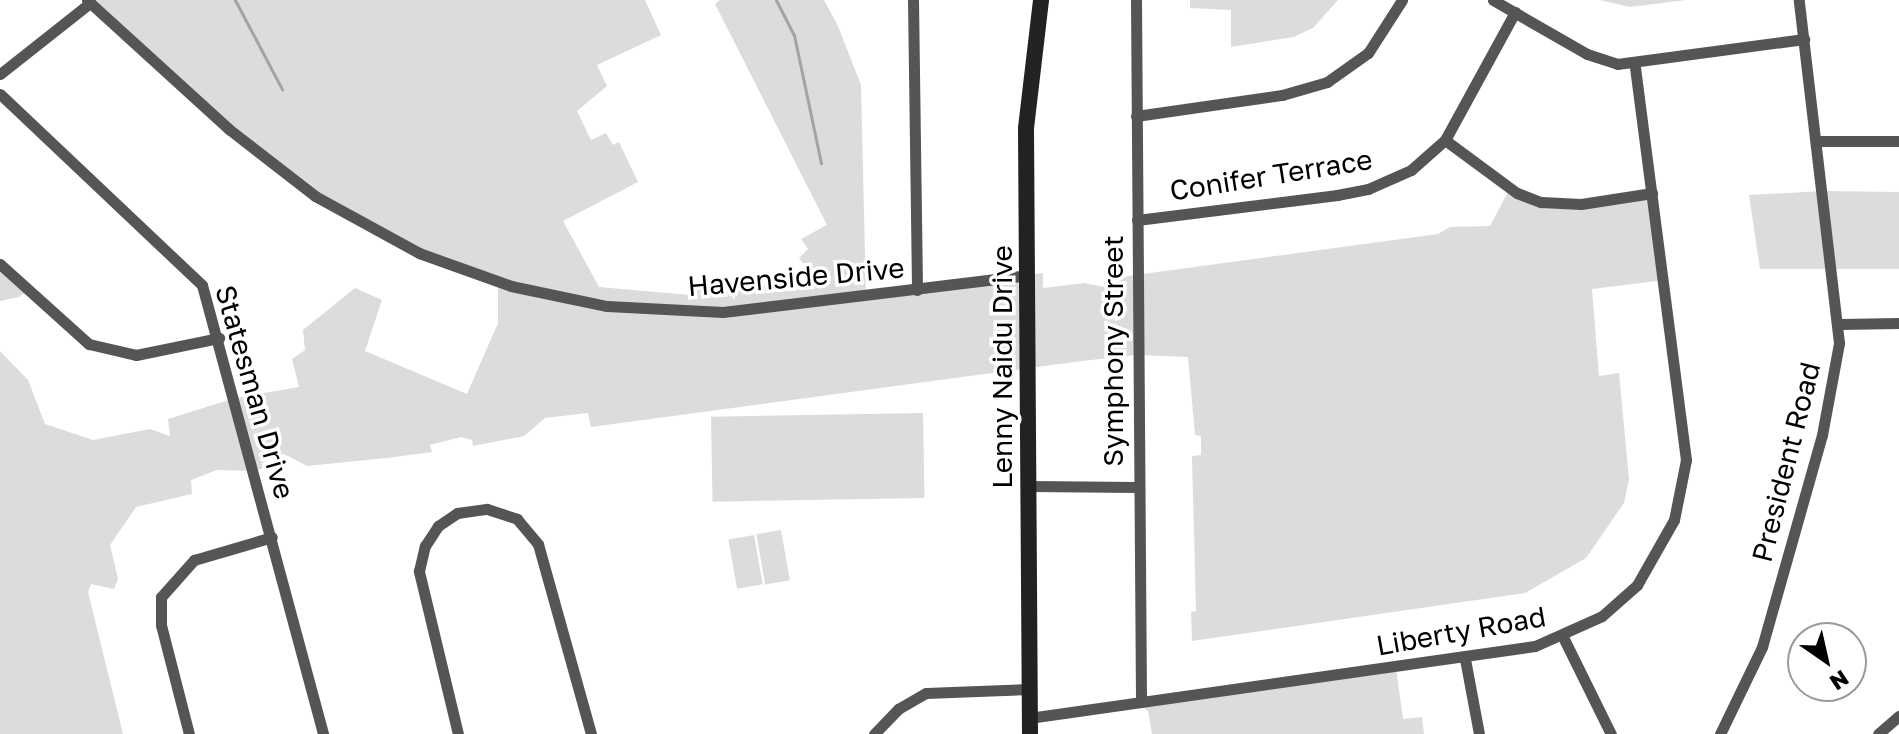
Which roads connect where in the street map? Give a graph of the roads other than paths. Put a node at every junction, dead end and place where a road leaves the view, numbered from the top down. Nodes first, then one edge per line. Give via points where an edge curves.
1 (913, 0) edge
2 (1041, 0) edge
3 (1136, 0) edge
4 (1402, 0) edge
5 (1493, 0) edge
6 (1799, 0) edge
7 (89, 1) edge
8 (1515, 12) junction
9 (1804, 39) junction
10 (1634, 62) junction
11 (0, 74) edge
12 (0, 94) edge
13 (1136, 116) junction
14 (1445, 140) junction
15 (1817, 141) junction
16 (1899, 141) edge
17 (1652, 193) junction
18 (1137, 220) junction
19 (0, 264) edge
20 (1028, 275) junction
21 (917, 290) junction
22 (1899, 323) edge
23 (1840, 324) junction
24 (219, 338) junction
25 (1029, 486) junction
26 (1137, 487) junction
27 (272, 537) junction
28 (1563, 637) junction
29 (1465, 659) junction
30 (1029, 689) junction
31 (1141, 702) junction
32 (1899, 716) edge
33 (1030, 726) edge
34 (1880, 733) edge
35 (189, 734) edge
36 (323, 734) edge
37 (458, 734) edge
38 (591, 734) edge
39 (874, 734) edge
40 (1479, 734) edge
41 (1611, 734) edge
42 (1720, 734) edge

1 - 21 street
2 - 20 street, Lenny Naidu Drive via 1028,95
3 - 13 street, Symphony Street
4 - 13 street via 1368,53 1327,82 1282,95
5 - 8 street
6 - 9 street, President Road
7 - 11 street
7 - 21 street, Havenside Drive via 290,178 380,235 451,266 558,297 654,311 765,310
8 - 10 street via 1587,54 1617,64
8 - 14 street, Conifer Terrace
9 - 10 street
9 - 15 street, President Road
10 - 17 street, Liberty Road
12 - 24 street, Statesman Drive via 194,275 207,296
13 - 18 street, Symphony Street
14 - 17 street via 1517,193 1541,202 1581,204
14 - 18 street, Conifer Terrace via 1411,170 1368,189
15 - 16 street
15 - 23 street, President Road
17 - 28 street, Liberty Road via 1685,441 1684,484 1666,540 1637,585 1608,613
18 - 26 street, Symphony Street
19 - 24 street via 79,337 107,350 145,355
20 - 21 street, Havenside Drive
20 - 25 street, Lenny Naidu Drive
22 - 23 street
23 - 42 street, President Road via 1825,423 1762,647
24 - 27 street, Statesman Drive
25 - 26 street
25 - 30 street, Lenny Naidu Drive
26 - 31 street, Symphony Street
27 - 35 street via 194,560 161,597 161,625
27 - 36 street, Statesman Drive
28 - 29 street, Liberty Road
28 - 41 street
29 - 31 street, Liberty Road
29 - 40 street
30 - 33 street, Lenny Naidu Drive
30 - 39 street via 926,693 898,709
31 - 33 street, Liberty Road
32 - 34 street
37 - 38 street via 419,571 425,546 438,526 457,513 487,509 517,519 538,544

